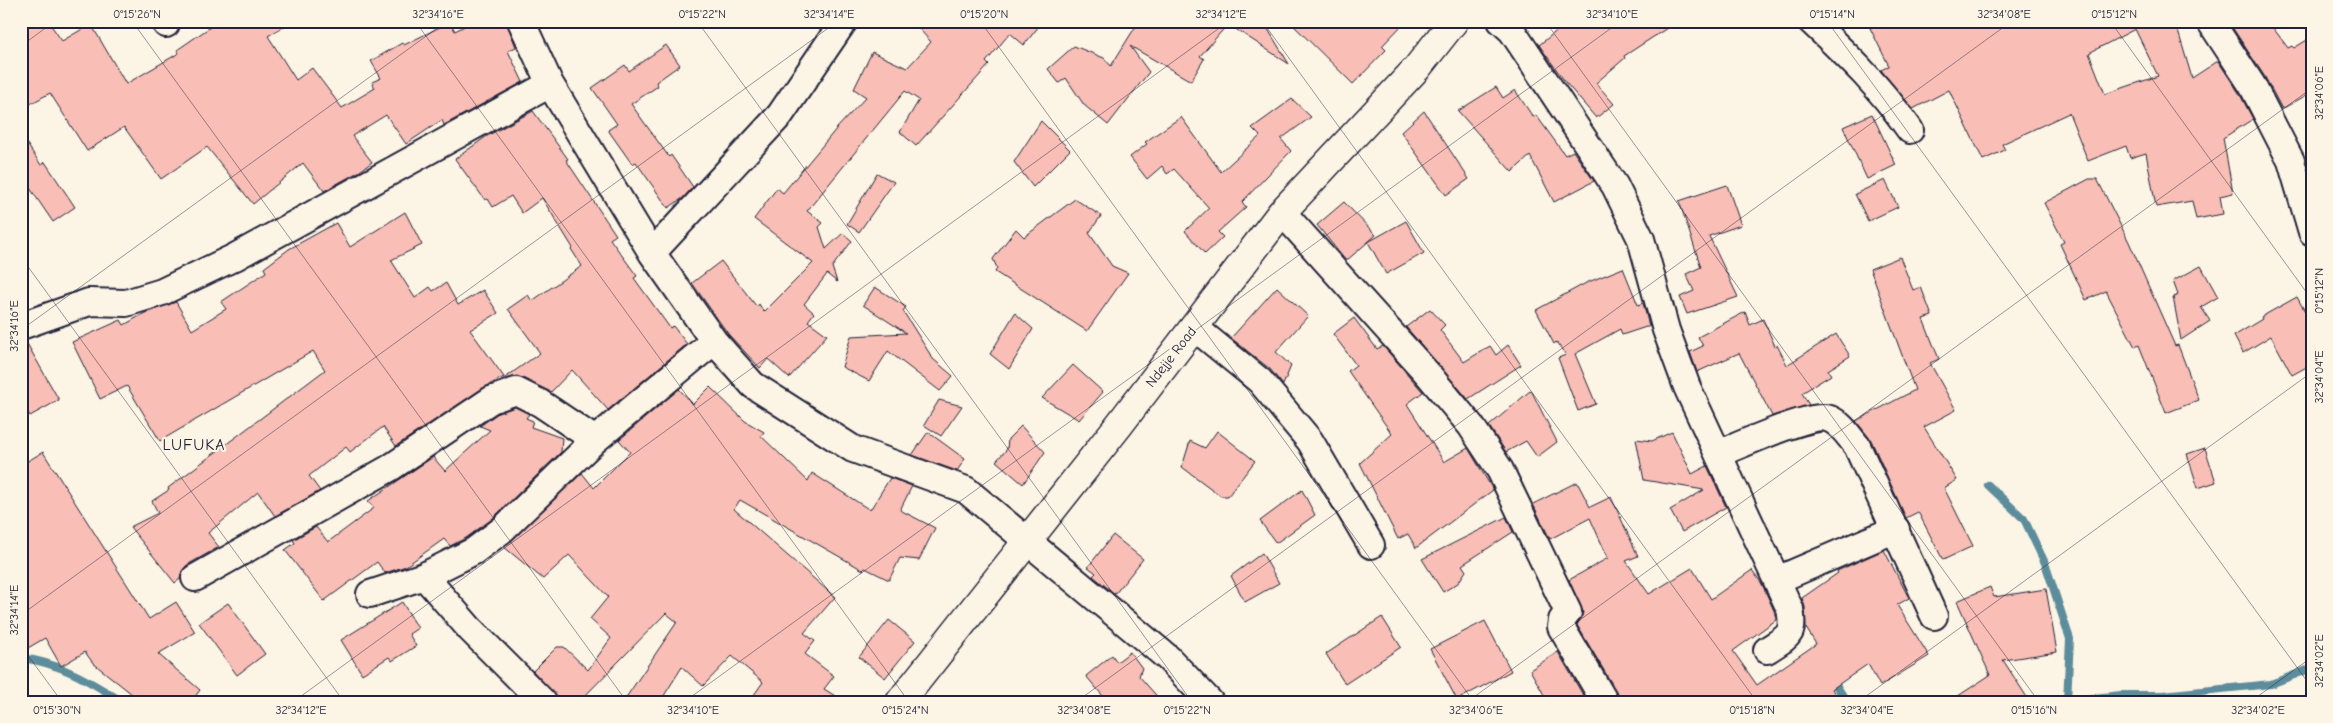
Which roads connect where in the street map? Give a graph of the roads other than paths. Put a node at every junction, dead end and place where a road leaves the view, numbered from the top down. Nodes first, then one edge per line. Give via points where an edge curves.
1 (521, 21) edge
2 (844, 21) edge
3 (1454, 21) edge
4 (1501, 21) edge
5 (1811, 21) edge
6 (2210, 21) edge
7 (550, 84) junction
8 (1910, 130) dead end
9 (2301, 156) edge
10 (1282, 212) junction
11 (2312, 232) edge
12 (652, 253) junction
13 (21, 326) edge
14 (1194, 327) junction
15 (714, 341) junction
16 (595, 440) junction
17 (1718, 454) junction
18 (1896, 529) junction
19 (1027, 543) junction
20 (1371, 545) dead end
21 (424, 576) junction
22 (195, 578) dead end
23 (1777, 580) junction
24 (370, 594) dead end
25 (1934, 616) dead end
26 (1767, 650) dead end
27 (543, 702) edge
28 (900, 702) edge
29 (1210, 702) edge
30 (1605, 702) edge

1 - 7 street
2 - 12 street via 780,114
3 - 10 street, Ndejje Road via 1417,68
4 - 17 street via 1512,31 1614,186 1632,221 1641,239 1666,330 1687,387
5 - 8 street via 1855,61
6 - 9 street
7 - 12 street
7 - 13 street via 235,257 162,292 126,303 89,302
9 - 11 street
10 - 14 street, Ndejje Road
10 - 30 street via 1472,426 1526,520 1568,612 1561,627
12 - 15 street
14 - 19 street, Ndejje Road
14 - 20 street via 1260,381 1310,441
15 - 16 street
15 - 19 street via 754,385 824,432 853,450 966,490
16 - 21 street via 502,530 474,550
16 - 22 street via 516,391 491,400 390,468
17 - 18 street via 1809,418 1829,418 1843,428 1857,446
17 - 23 street
18 - 23 street
18 - 25 street
19 - 28 street, Ndejje Road
19 - 29 street via 1168,658
21 - 24 street
21 - 27 street via 470,629
23 - 26 street via 1790,609 1793,626 1788,636

